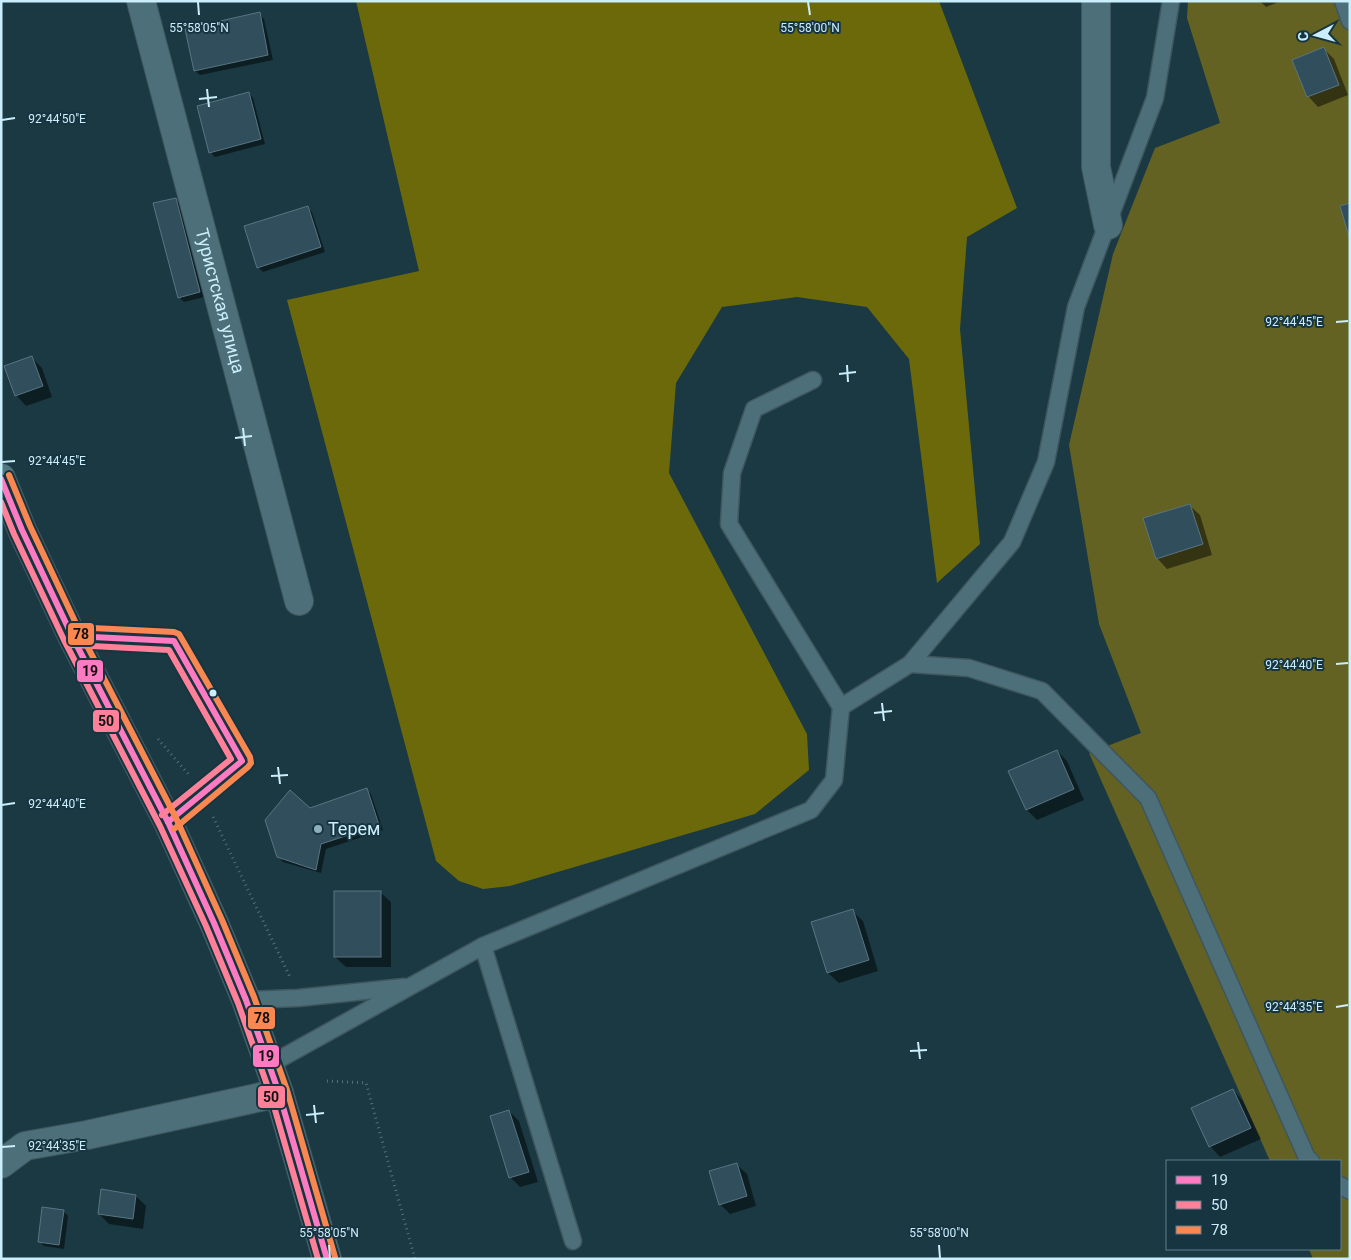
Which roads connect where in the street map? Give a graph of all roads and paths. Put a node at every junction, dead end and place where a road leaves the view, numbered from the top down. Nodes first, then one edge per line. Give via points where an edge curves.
1 (141, 1) edge
2 (1096, 1) edge
3 (1171, 1) edge
4 (1343, 1) edge
5 (1350, 21) edge
6 (1108, 225) junction
7 (813, 380) dead end
8 (1, 478) edge
9 (298, 601) dead end
10 (72, 636) junction
11 (910, 664) junction
12 (841, 707) junction
13 (157, 738) dead end
14 (192, 779) dead end
15 (213, 817) dead end
16 (168, 822) junction
17 (483, 946) junction
18 (292, 979) dead end
19 (412, 986) junction
20 (246, 1000) junction
21 (269, 1066) junction
22 (327, 1081) dead end
23 (280, 1093) junction
24 (1310, 1160) edge
25 (1, 1164) edge
26 (573, 1241) dead end
27 (327, 1259) edge
28 (415, 1259) edge

1 - 9 street, Туристская улица
2 - 6 street via 1096,167
3 - 6 lane via 1155,98
4 - 5 lane
6 - 11 lane via 1076,308 1046,462 1012,542
7 - 12 lane via 754,409 732,473 729,524
8 - 10 highway
10 - 16 highway
10 - 16 lane via 174,641 242,761
11 - 12 lane
11 - 24 lane via 969,668 1042,691 1148,798
12 - 17 lane via 834,780 811,810
13 - 14 path
15 - 18 path
16 - 20 highway
17 - 19 lane
17 - 26 lane
19 - 20 lane
19 - 21 lane
20 - 21 highway
21 - 23 highway
22 - 28 path via 366,1083
23 - 25 street via 87,1136 25,1146
23 - 27 highway

